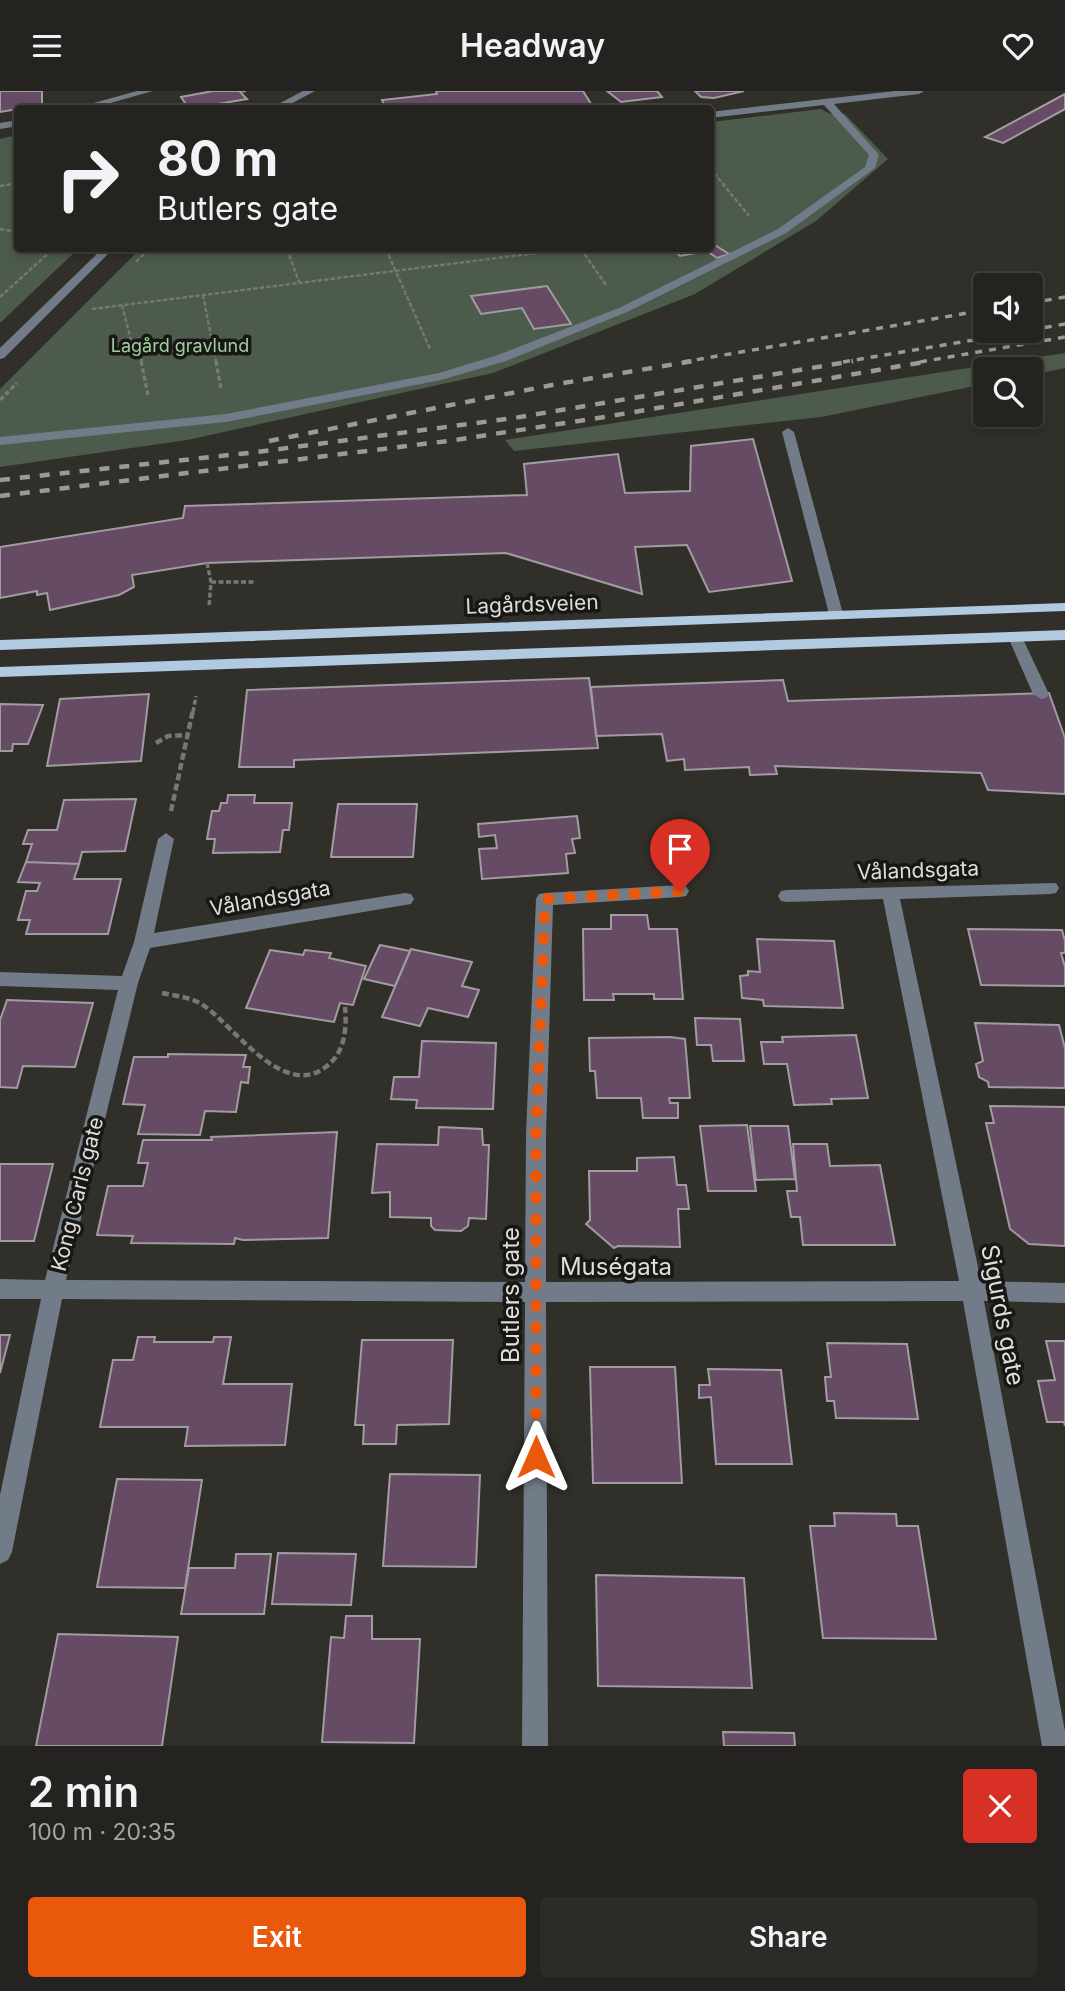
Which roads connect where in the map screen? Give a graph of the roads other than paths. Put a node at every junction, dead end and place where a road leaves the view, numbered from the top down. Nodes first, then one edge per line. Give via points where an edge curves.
1 (148, 91) edge
2 (310, 91) edge
3 (919, 91) edge
4 (827, 102) junction
5 (92, 105) edge
6 (281, 105) edge
7 (714, 115) edge
8 (105, 252) edge
9 (0, 355) edge
10 (788, 432) dead end
11 (0, 441) edge
12 (1065, 607) edge
13 (836, 614) junction
14 (1065, 635) edge
15 (1015, 636) junction
16 (0, 645) edge
17 (0, 672) edge
18 (1041, 694) dead end
19 (166, 839) dead end
20 (1049, 888) dead end
21 (680, 891) dead end
22 (788, 895) dead end
23 (891, 895) junction
24 (405, 899) dead end
25 (143, 942) junction
26 (0, 979) edge
27 (129, 983) junction
28 (0, 1289) edge
29 (53, 1290) junction
30 (972, 1291) junction
31 (536, 1292) junction
32 (1065, 1293) edge
33 (0, 1552) edge
34 (535, 1746) edge
35 (1055, 1746) edge

1 - 5 street
2 - 6 street
3 - 4 street
4 - 7 street
4 - 11 street via 874,155 870,168 782,230 622,310 502,358 441,376 226,418
8 - 9 street
10 - 13 street
12 - 13 main road, Lagårdsveien
13 - 16 main road, Lagårdsveien
14 - 15 main road
15 - 17 main road
15 - 18 street
19 - 25 street, Kong Carls gate
20 - 23 street, Vålandsgata
21 - 31 street, Butlers gate via 545,899 536,1133
22 - 23 street, Vålandsgata
23 - 30 street, Sigurds gate
24 - 25 street, Vålandsgata
25 - 27 street, Kong Carls gate
26 - 27 street
27 - 29 street, Kong Carls gate
28 - 29 street, Muségata
29 - 31 street, Muségata
29 - 33 street, Kong Carls gate
30 - 31 street, Muségata
30 - 32 street, Muségata
30 - 35 street, Sigurds gate
31 - 34 street, Butlers gate

